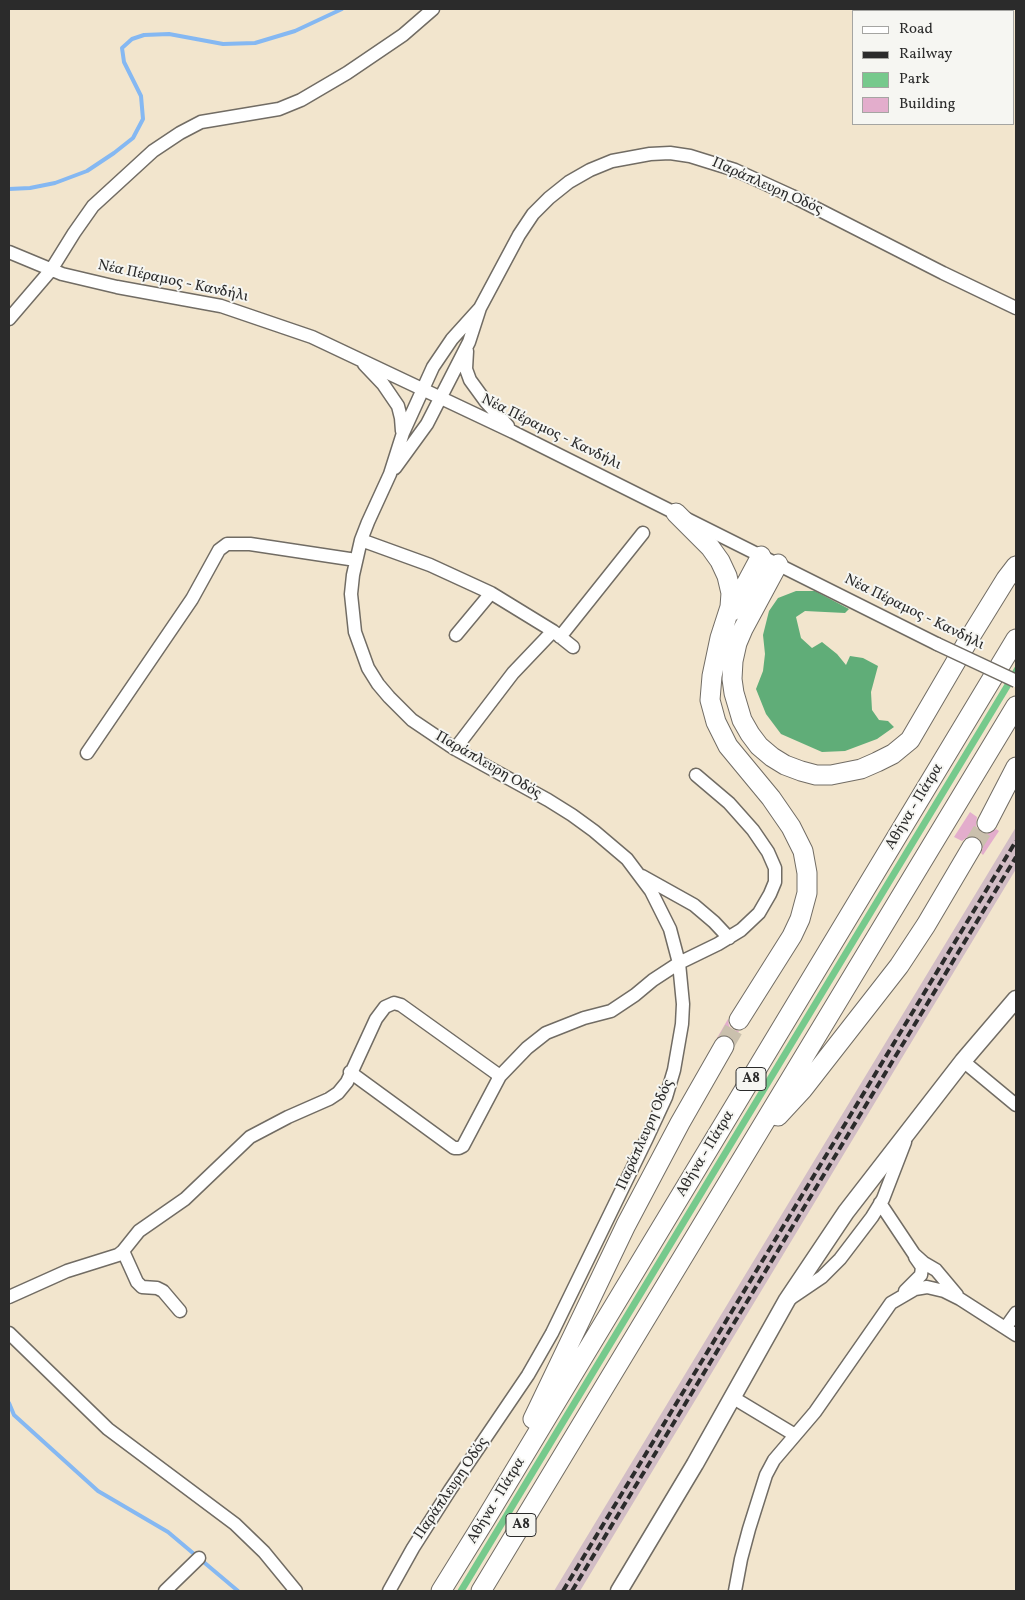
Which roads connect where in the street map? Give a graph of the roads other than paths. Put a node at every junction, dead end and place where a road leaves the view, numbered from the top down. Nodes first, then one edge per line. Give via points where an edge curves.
1 (433, 9) edge
2 (9, 252) edge
3 (51, 270) junction
4 (480, 308) junction
5 (1016, 308) edge
6 (9, 319) edge
7 (469, 342) junction
8 (359, 358) junction
9 (423, 388) junction
10 (440, 397) junction
11 (514, 432) junction
12 (402, 433) junction
13 (390, 474) junction
14 (676, 513) junction
15 (643, 533) dead end
16 (361, 540) junction
17 (761, 556) junction
18 (356, 560) junction
19 (778, 564) junction
20 (1016, 566) edge
21 (491, 593) junction
22 (727, 620) junction
23 (556, 634) junction
24 (456, 636) dead end
25 (1016, 639) edge
26 (573, 647) dead end
27 (1016, 681) edge
28 (1016, 706) edge
29 (455, 749) junction
30 (87, 753) dead end
31 (1016, 767) edge
32 (696, 775) dead end
33 (987, 823) tunnel mouth
34 (972, 847) tunnel mouth
35 (640, 875) junction
36 (729, 938) junction
37 (679, 963) junction
38 (1016, 1000) edge
39 (738, 1020) tunnel mouth
40 (724, 1046) tunnel mouth
41 (963, 1062) junction
42 (350, 1072) junction
43 (500, 1076) junction
44 (1016, 1105) edge
45 (911, 1126) junction
46 (753, 1142) junction
47 (880, 1203) junction
48 (123, 1251) junction
49 (914, 1254) junction
50 (9, 1297) edge
51 (960, 1299) junction
52 (787, 1300) junction
53 (891, 1303) junction
54 (180, 1311) dead end
55 (1016, 1313) edge
56 (1011, 1331) edge
57 (9, 1333) edge
58 (732, 1397) junction
59 (796, 1435) junction
60 (486, 1520) junction
61 (199, 1558) dead end
62 (166, 1591) edge
63 (296, 1591) edge
64 (389, 1591) edge
65 (441, 1591) edge
66 (481, 1591) edge
67 (620, 1591) edge
68 (735, 1591) edge

1 - 3 street via 403,35 301,100 279,109 201,122 153,151 93,206
2 - 3 street, Νέα Πέραμος - Κανδήλι
3 - 6 street
3 - 8 street, Νέα Πέραμος - Κανδήλι via 117,287 221,306 312,337
4 - 5 street, Παράπλευρη Οδός via 519,235 549,198 569,182 612,161 670,153 735,170
4 - 7 street, Παράπλευρη Οδός
4 - 9 street, Παράπλευρη Οδός via 441,354
7 - 10 street, Παράπλευρη Οδός
7 - 11 street via 466,364 470,380
8 - 9 street, Νέα Πέραμος - Κανδήλι
8 - 12 street via 398,406
9 - 10 street, Νέα Πέραμος - Κανδήλι
9 - 12 street, Παράπλευρη Οδός
10 - 11 street, Νέα Πέραμος - Κανδήλι
10 - 13 street, Παράπλευρη Οδός via 427,424
11 - 14 street, Νέα Πέραμος - Κανδήλι
12 - 13 street, Παράπλευρη Οδός
13 - 16 street, Παράπλευρη Οδός
14 - 17 street, Νέα Πέραμος - Κανδήλι
14 - 22 highway via 710,547 724,568 731,593
15 - 23 street
16 - 18 street, Παράπλευρη Οδός
16 - 21 street via 430,565
17 - 19 street, Νέα Πέραμος - Κανδήλι
17 - 22 highway
18 - 29 street, Παράπλευρη Οδός via 351,594 353,614 355,632 368,668 400,710
18 - 30 street via 250,544 227,544 219,550 192,599
19 - 20 highway via 737,644 733,661 734,693 742,720 759,746 785,765 816,775 861,769 893,754 910,740
19 - 27 street, Νέα Πέραμος - Κανδήλι, bridge
21 - 23 street
21 - 24 street
22 - 39 highway via 712,676 712,712 728,746 795,833 803,851 808,882 800,919 792,936
23 - 26 street
23 - 29 street via 512,673
25 - 60 highway, Αθήνα - Πάτρα / Α8
28 - 46 highway, Α8
29 - 35 street, Παράπλευρη Οδός via 572,815 612,845
31 - 33 highway
32 - 36 street via 735,810 768,852 775,868 775,882 759,913
34 - 46 highway via 899,966 803,1089
35 - 36 street via 694,905
35 - 37 street, Παράπλευρη Οδός via 666,919
36 - 37 street
37 - 43 street via 611,1010 546,1033 526,1048
37 - 64 street, Παράπλευρη Οδός via 683,1004 680,1044 666,1097 651,1131 541,1353 413,1548
38 - 41 main road
40 - 60 highway via 626,1225
41 - 44 street
41 - 45 main road
42 - 43 street via 376,1019 385,1007 394,1003 401,1004
42 - 43 street via 454,1148 463,1146
42 - 48 street via 347,1082 329,1100 250,1137 184,1199 139,1231
45 - 47 street
45 - 52 main road via 846,1212
46 - 66 highway, Α8
47 - 49 street
47 - 52 street via 840,1259 822,1277
48 - 50 street
48 - 54 street via 142,1287 163,1291
49 - 51 street via 936,1270
49 - 53 street via 922,1267 921,1275
51 - 53 street via 927,1287 915,1289
51 - 56 street
52 - 58 main road
53 - 59 street
55 - 56 street
57 - 63 street via 108,1429 235,1524 264,1552
58 - 59 street
58 - 67 main road
59 - 68 street via 774,1460 766,1475
60 - 65 highway, Αθήνα - Πάτρα / Α8
61 - 62 street

